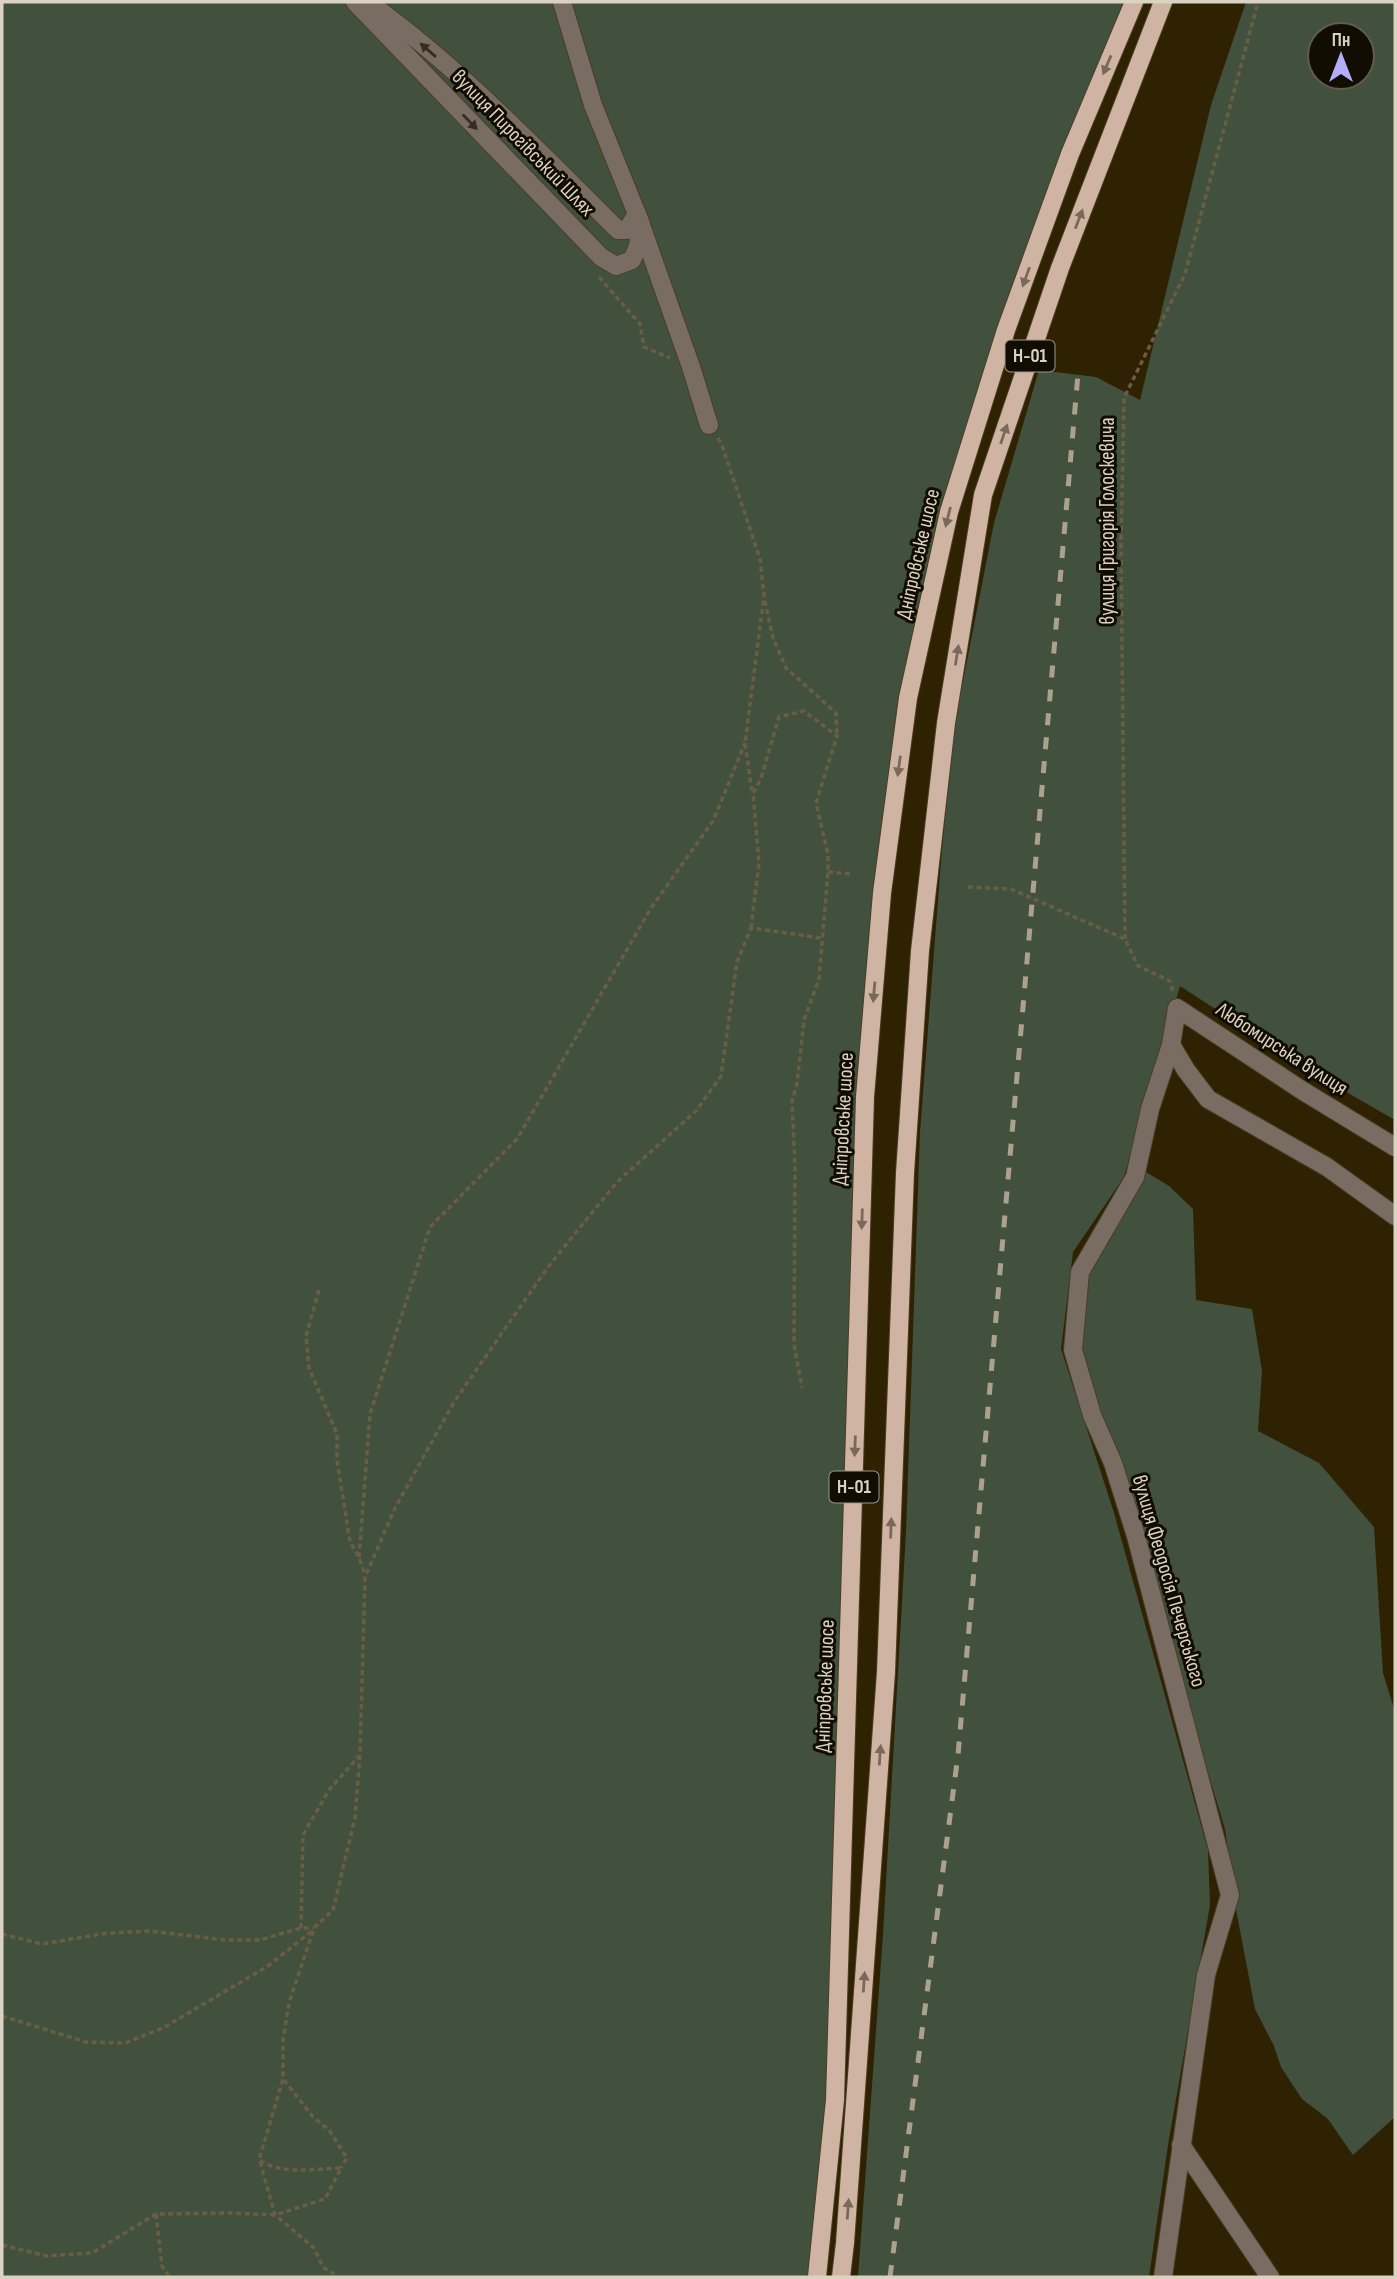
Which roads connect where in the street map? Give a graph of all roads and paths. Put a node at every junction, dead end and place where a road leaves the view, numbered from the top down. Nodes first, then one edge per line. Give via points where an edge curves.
1 (355, 2) edge
2 (368, 2) edge
3 (562, 2) edge
4 (1134, 2) edge
5 (1163, 2) edge
6 (1258, 2) edge
7 (639, 219) junction
8 (601, 257) junction
9 (691, 367) junction
10 (709, 425) joint
11 (764, 596) junction
12 (837, 736) junction
13 (745, 743) junction
14 (753, 794) junction
15 (828, 872) junction
16 (852, 874) dead end
17 (968, 887) dead end
18 (751, 928) junction
19 (821, 938) junction
20 (1125, 939) junction
21 (1177, 1008) junction
22 (1171, 1045) junction
23 (1395, 1147) edge
24 (1395, 1216) edge
25 (319, 1290) dead end
26 (802, 1388) dead end
27 (359, 1557) junction
28 (365, 1577) junction
29 (360, 1754) junction
30 (301, 1928) junction
31 (314, 1928) junction
32 (2, 1934) edge
33 (2, 2016) edge
34 (283, 2079) junction
35 (1181, 2145) junction
36 (259, 2160) junction
37 (341, 2168) junction
38 (156, 2214) junction
39 (275, 2215) junction
40 (2, 2245) edge
41 (169, 2277) edge
42 (338, 2277) edge
43 (817, 2277) edge
44 (841, 2277) edge
45 (1163, 2277) edge
46 (1270, 2277) edge

1 -> 8 street, вулиця Пирогівський Шлях
7 -> 2 street, вулиця Пирогівський Шлях via 627,230 618,230 506,118
3 - 7 street via 593,105
4 -> 43 main road, Дніпровське шосе / Н-01 via 1070,155 1006,330 949,512 908,698 882,893 865,1097 835,2100
44 -> 5 main road, Н-01 via 886,1672 905,1173 920,951 946,723 983,495 1060,268
6 - 20 path, вулиця Григорія Голоскевича via 1185,274 1124,398
7 - 8 street via 638,246 632,260 616,266
7 - 9 street
8 - 9 path via 599,279 640,324 644,347
9 - 10 street
10 - 11 path via 722,444 760,559
11 - 12 path via 786,668 836,713
11 - 13 path
12 - 14 path via 804,711 779,717
12 - 15 path via 816,803
13 - 14 path
13 - 27 path via 713,821 652,908 517,1139 430,1227 370,1414
14 - 18 path via 759,863
15 - 16 path
15 - 19 path
17 - 20 path via 1011,889
18 - 19 path
18 - 28 path via 737,962 721,1076 696,1111 617,1182 548,1266 454,1402 396,1508
19 - 26 path via 819,979 804,1020 792,1101 794,1344
20 - 21 path via 1138,966 1170,981
21 - 22 street
21 - 23 street, Любомирська вулиця
22 - 24 street via 1208,1099 1327,1167
22 - 35 street, вулиця Феодосія Печерського via 1135,1177 1080,1272 1073,1350 1136,1536 1230,1895 1206,1975
25 - 27 path via 306,1336 309,1367 337,1434 350,1542
27 - 28 path
28 - 29 path
29 - 30 path via 329,1790 303,1835
29 - 31 path via 355,1818 332,1910
30 - 31 path
30 - 32 path via 260,1940 150,1931 42,1944
31 - 33 path via 268,1966 163,2028 125,2043 86,2042
31 - 34 path via 289,2003
34 - 36 path
34 - 37 path via 313,2117 330,2130 347,2158
35 - 45 street, вулиця Феодосія Печерського
35 - 46 street
36 - 37 path via 285,2169
36 - 39 path
37 - 39 path via 325,2199
38 - 39 path
38 - 40 path via 92,2253 47,2256
38 - 41 path via 162,2266
39 - 42 path via 314,2248 323,2267

